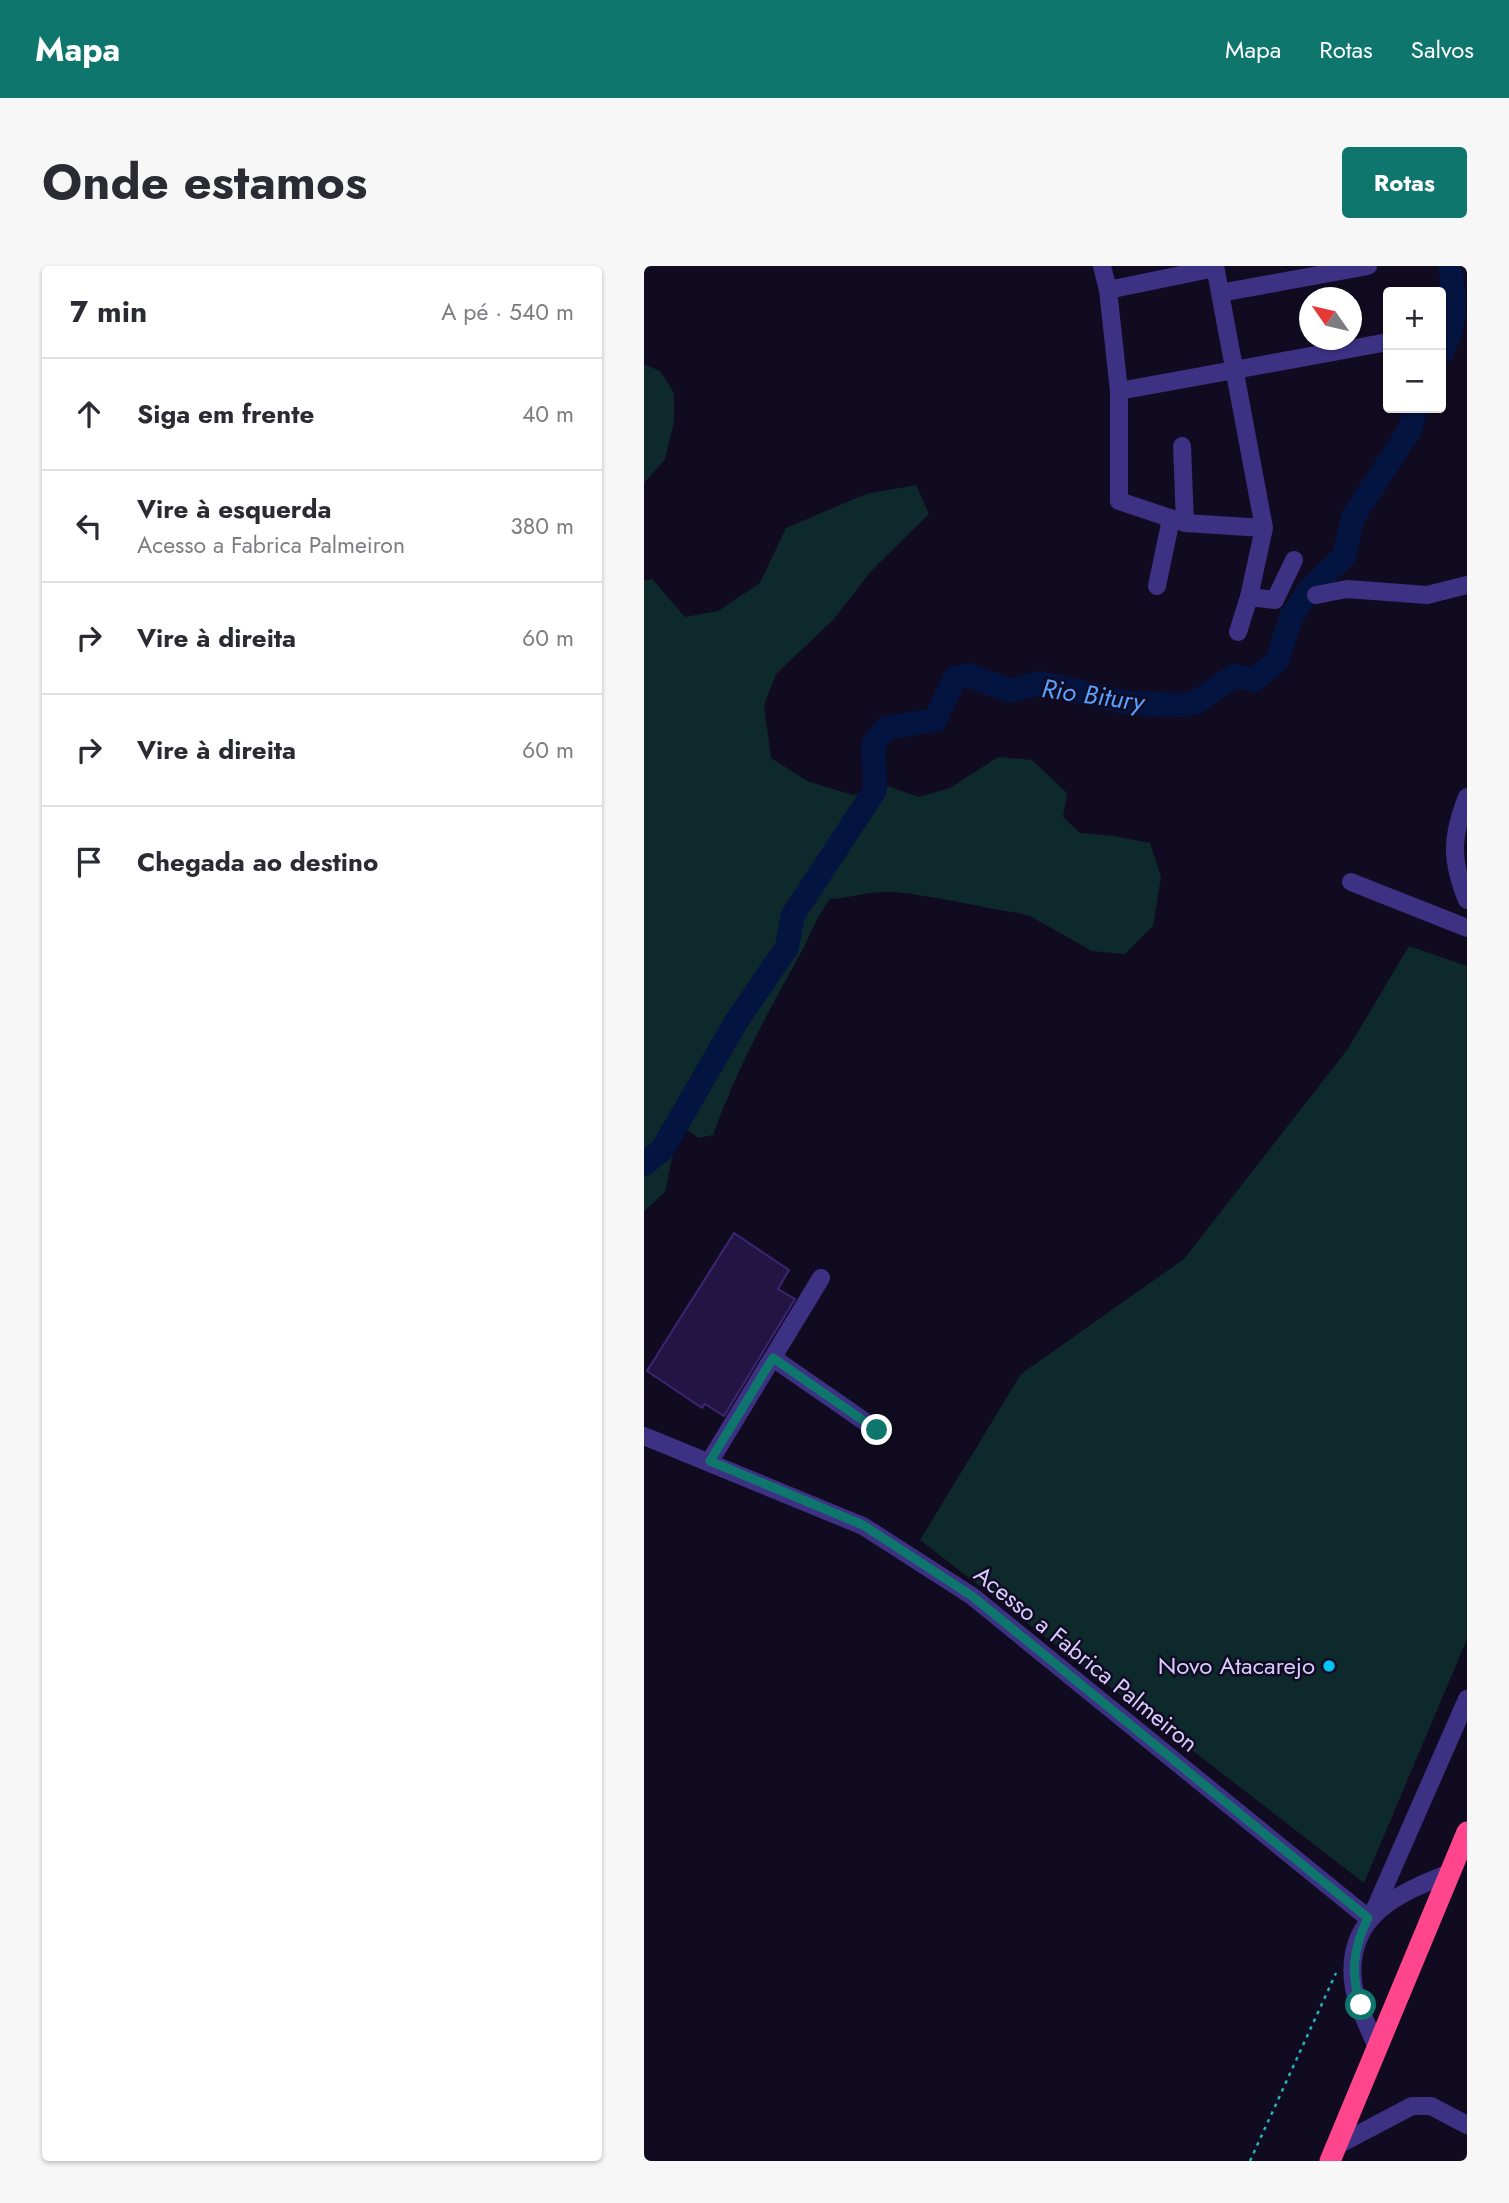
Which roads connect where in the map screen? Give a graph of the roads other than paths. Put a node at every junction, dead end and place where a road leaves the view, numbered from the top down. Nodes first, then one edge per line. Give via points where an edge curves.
1 (1102, 266) edge
2 (1368, 266) edge
3 (1215, 267) edge
4 (1326, 270) edge
5 (1108, 290) junction
6 (1220, 293) junction
7 (1383, 343) edge
8 (1236, 370) junction
9 (1119, 391) junction
10 (1182, 446) dead end
11 (1178, 521) junction
12 (1264, 528) junction
13 (1294, 560) dead end
14 (1157, 586) dead end
15 (1467, 586) edge
16 (1316, 596) dead end
17 (1249, 597) junction
18 (1238, 632) dead end
19 (1467, 797) edge
20 (1352, 882) dead end
21 (1467, 900) edge
22 (1467, 928) edge
23 (821, 1278) dead end
24 (773, 1358) junction
25 (877, 1430) dead end
26 (644, 1436) edge
27 (710, 1461) junction
28 (1467, 1699) edge
29 (1467, 1832) edge
30 (1450, 1873) junction
31 (1371, 1915) junction
32 (1377, 2048) junction
33 (1467, 2125) edge
34 (1333, 2153) edge

1 - 5 street
2 - 4 street
3 - 5 street
3 - 6 street
4 - 6 street
5 - 9 street
6 - 8 street
7 - 8 street
8 - 9 street
8 - 12 street
9 - 11 street via 1119,501
10 - 11 street
11 - 12 street
11 - 14 street
12 - 17 street
13 - 17 street via 1275,600
15 - 16 street via 1427,595 1347,589
17 - 18 street
19 - 21 street via 1453,845 1457,875
20 - 22 street
23 - 24 street
24 - 25 street
24 - 27 street
26 - 27 street, Acesso a Fabrica Palmeiron
27 - 31 street, Acesso a Fabrica Palmeiron via 863,1525 972,1596
28 - 31 street
29 - 30 highway
30 - 31 street via 1419,1885
30 - 32 highway
31 - 32 street via 1354,1958 1353,1983
32 - 34 highway
33 - 34 street via 1431,2106 1412,2106

